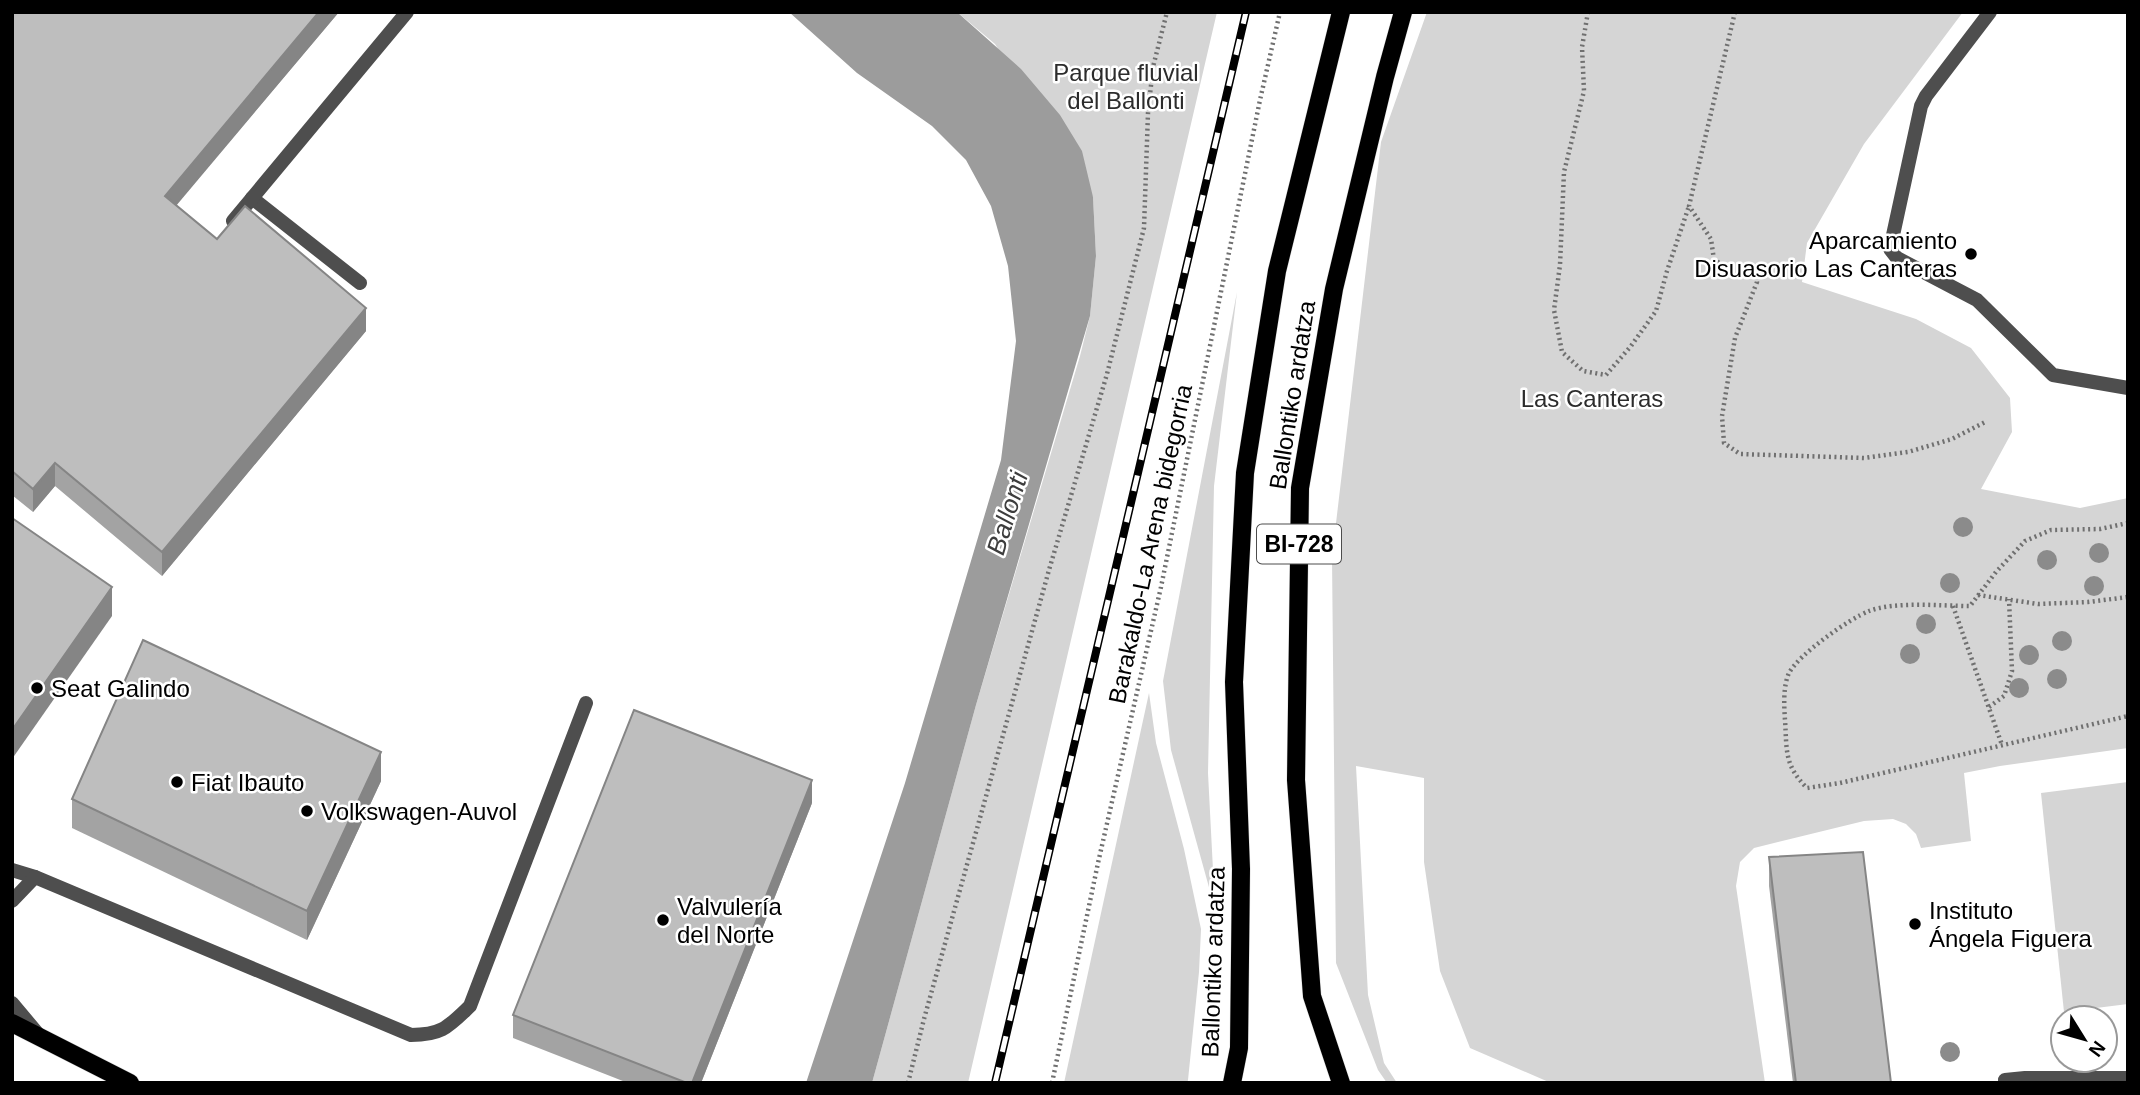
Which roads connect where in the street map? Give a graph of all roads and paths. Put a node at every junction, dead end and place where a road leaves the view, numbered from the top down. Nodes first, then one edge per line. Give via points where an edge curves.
1 (407, 12) edge
2 (1167, 12) edge
3 (1280, 12) edge
4 (1341, 12) edge
5 (1403, 12) edge
6 (1588, 12) edge
7 (1735, 12) edge
8 (1990, 12) edge
9 (252, 198) junction
10 (1689, 206) junction
11 (228, 228) edge
12 (360, 283) dead end
13 (2128, 388) edge
14 (1987, 421) dead end
15 (2128, 523) edge
16 (1978, 595) junction
17 (2128, 597) edge
18 (2009, 599) junction
19 (1953, 606) junction
20 (586, 704) dead end
21 (1989, 707) junction
22 (2128, 716) edge
23 (2002, 745) junction
24 (12, 870) edge
25 (35, 877) junction
26 (12, 901) edge
27 (12, 1003) edge
28 (12, 1023) edge
29 (44, 1040) junction
30 (2128, 1078) edge
31 (2005, 1080) dead end
32 (131, 1083) edge
33 (908, 1083) edge
34 (1052, 1083) edge
35 (1232, 1083) edge
36 (1341, 1083) edge

1 - 9 street
2 - 33 path via 1153,67 1148,113 1144,228
3 - 34 path, Barakaldo-La Arena bidegorria
4 - 35 main road, Ballontiko ardatza / BI-728 via 1277,271 1245,473 1234,682 1241,869 1239,1048
5 - 36 main road, Ballontiko ardatza / BI-728 via 1334,289 1300,488 1296,780 1312,996
6 - 10 path via 1582,47 1584,91 1564,172 1554,310 1562,352 1583,371 1606,375 1656,312
7 - 10 path
8 - 13 street via 1921,106 1890,249 1897,258 1977,300 2053,375
9 - 11 street
9 - 12 street
10 - 14 path via 1712,239 1714,260 1729,268 1752,264 1758,282 1735,338 1722,416 1724,443 1740,454 1864,458 1952,439
15 - 16 path via 2051,530 2025,541
16 - 18 path
16 - 19 path via 1970,606
17 - 18 path via 2038,604
18 - 21 path via 2012,671 2004,696
19 - 21 path
19 - 23 path via 1905,605 1869,611 1804,653 1789,674 1784,703 1788,760 1807,788
20 - 25 street via 470,1006 432,1035 411,1035
21 - 23 path
22 - 23 path
24 - 25 street
25 - 26 street
27 - 29 street
28 - 29 main road
29 - 32 main road
30 - 31 street

